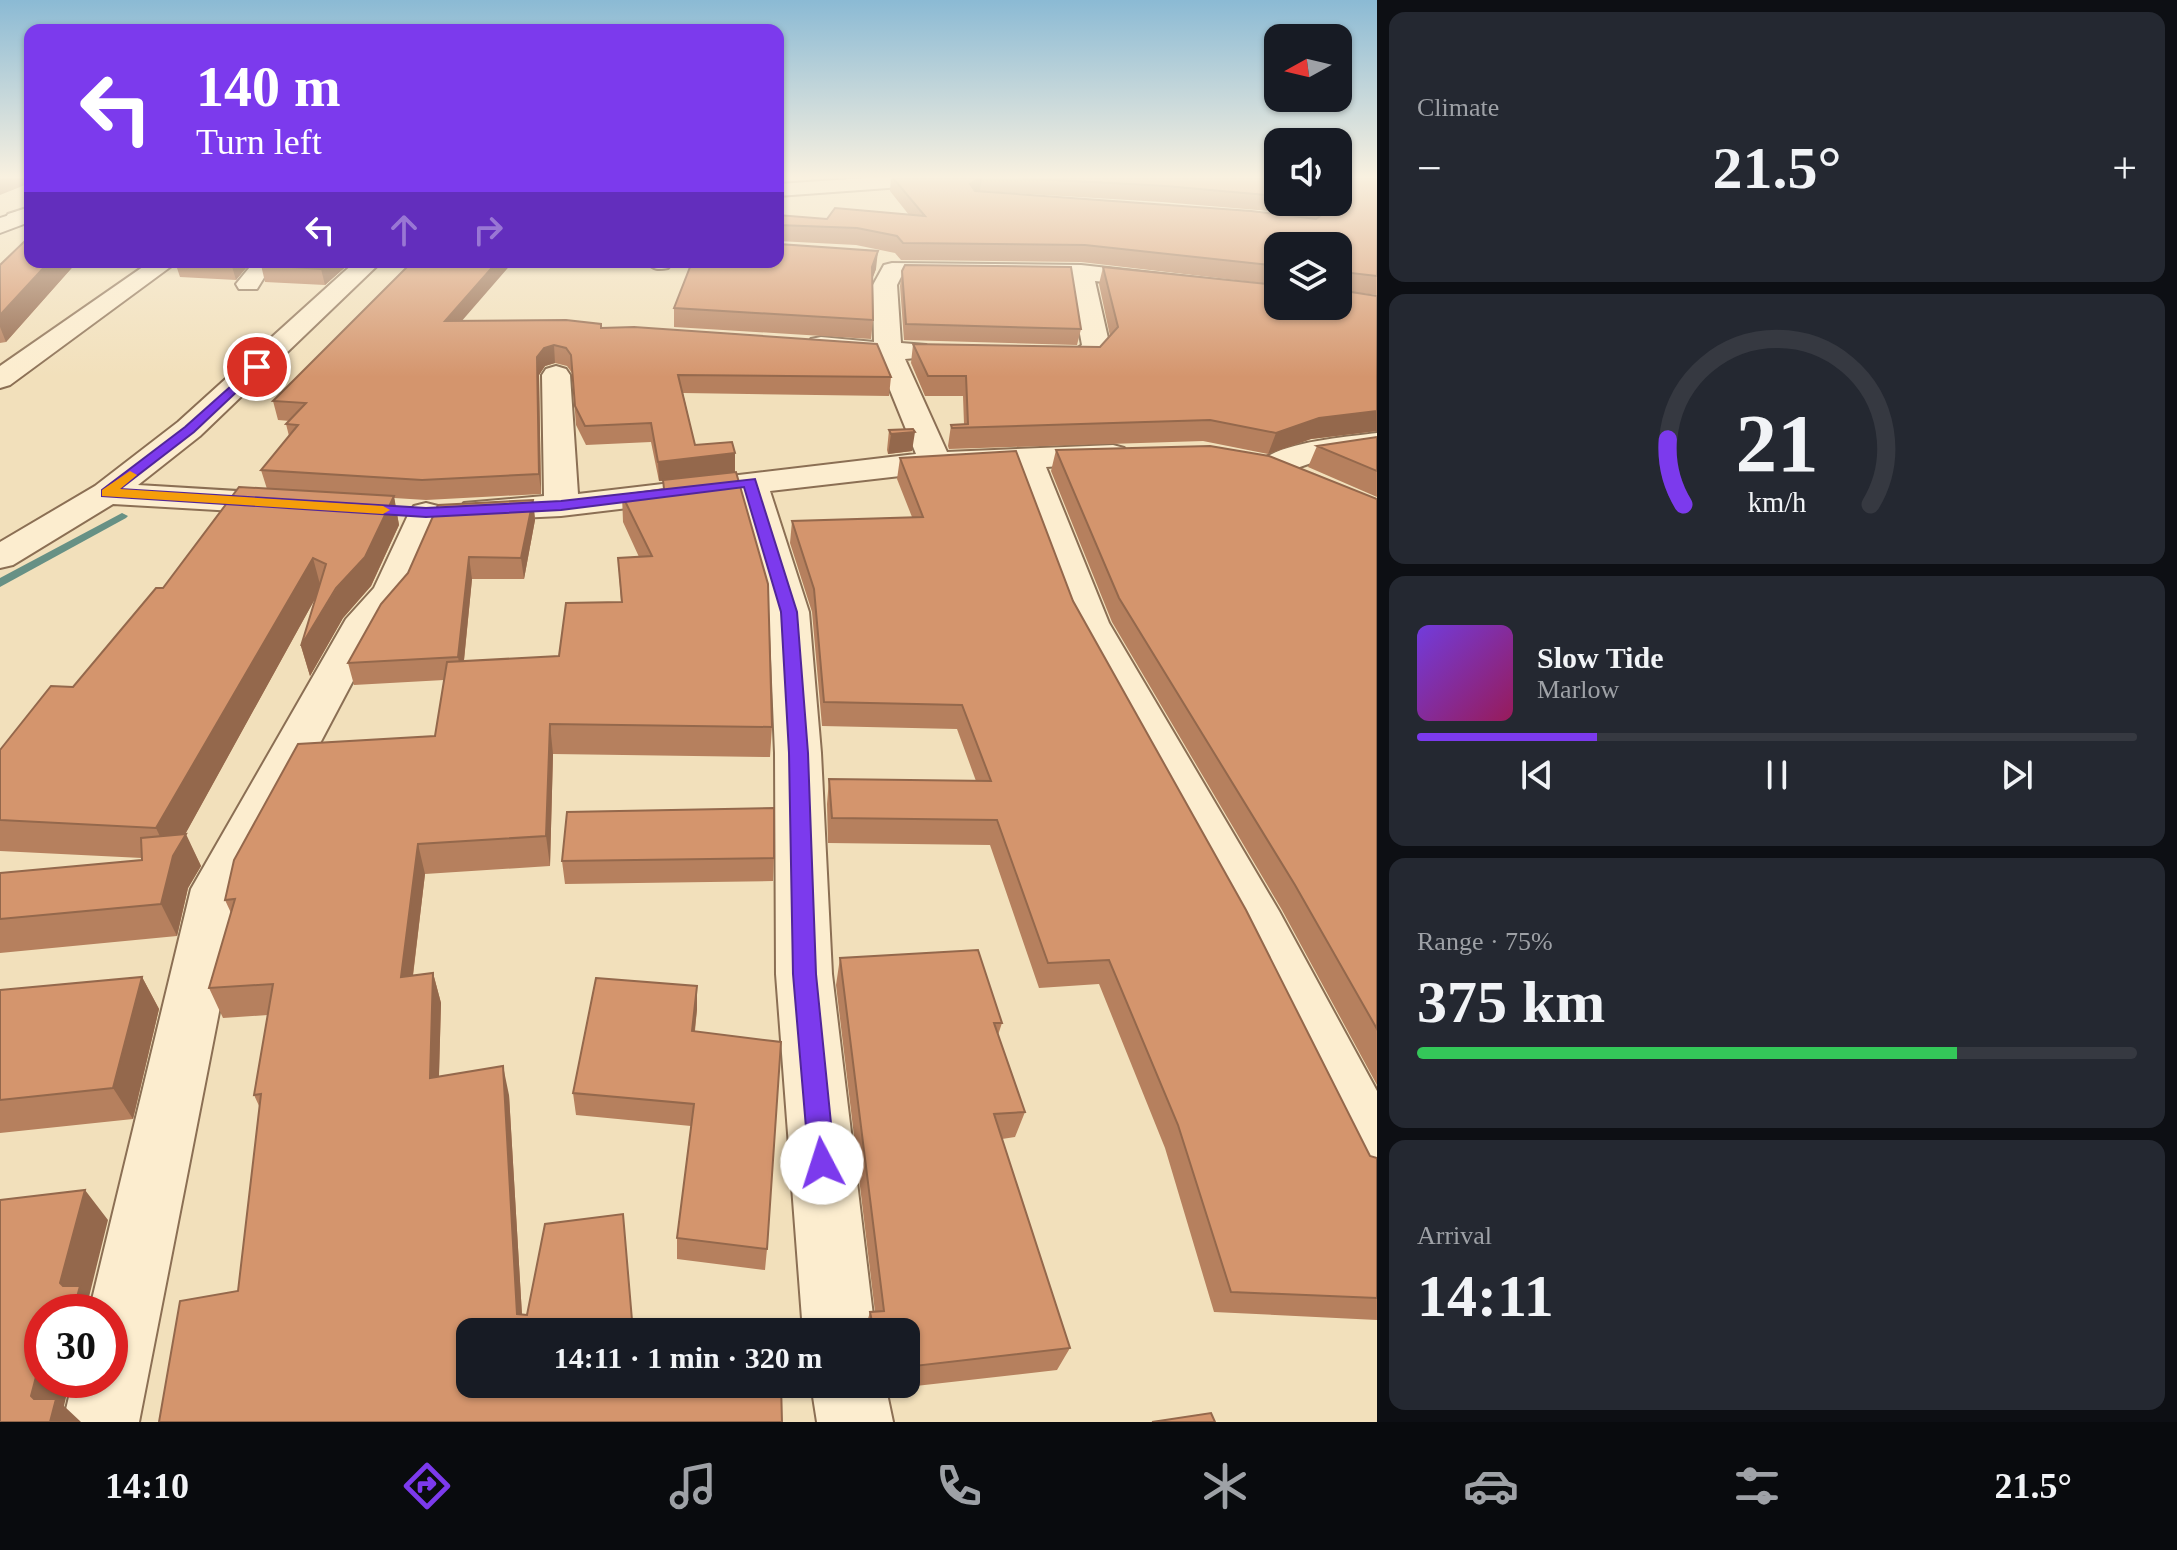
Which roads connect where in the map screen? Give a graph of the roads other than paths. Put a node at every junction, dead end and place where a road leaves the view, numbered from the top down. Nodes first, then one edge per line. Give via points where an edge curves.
1 (157, 268) edge
2 (261, 268) edge
3 (363, 268) edge
4 (1081, 272) junction
5 (248, 284) dead end
6 (1264, 292) edge
7 (796, 344) edge
8 (888, 351) junction
9 (948, 351) edge
10 (1008, 354) edge
11 (556, 375) dead end
12 (0, 379) edge
13 (1377, 443) edge
14 (1145, 455) edge
15 (1026, 457) junction
16 (935, 462) junction
17 (750, 482) junction
18 (1311, 484) edge
19 (107, 493) junction
20 (320, 506) edge
21 (561, 506) junction
22 (0, 557) edge
23 (1377, 1155) edge
24 (838, 1318) edge
25 (851, 1398) edge
26 (101, 1422) edge
27 (855, 1422) edge

1 - 12 street
2 - 5 street
3 - 19 street via 189,429
4 - 6 street
4 - 8 street via 884,260
4 - 10 street via 1096,347 1085,357
7 - 8 street
8 - 9 street
8 - 16 street
11 - 21 street
13 - 18 street via 1258,464
14 - 15 street
15 - 16 street
15 - 23 street via 1089,623 1260,926
16 - 17 street
17 - 21 street
17 - 24 street via 789,612 804,974
19 - 20 street
19 - 22 street
21 - 26 street via 411,512 391,593 366,619 217,889
25 - 27 street

